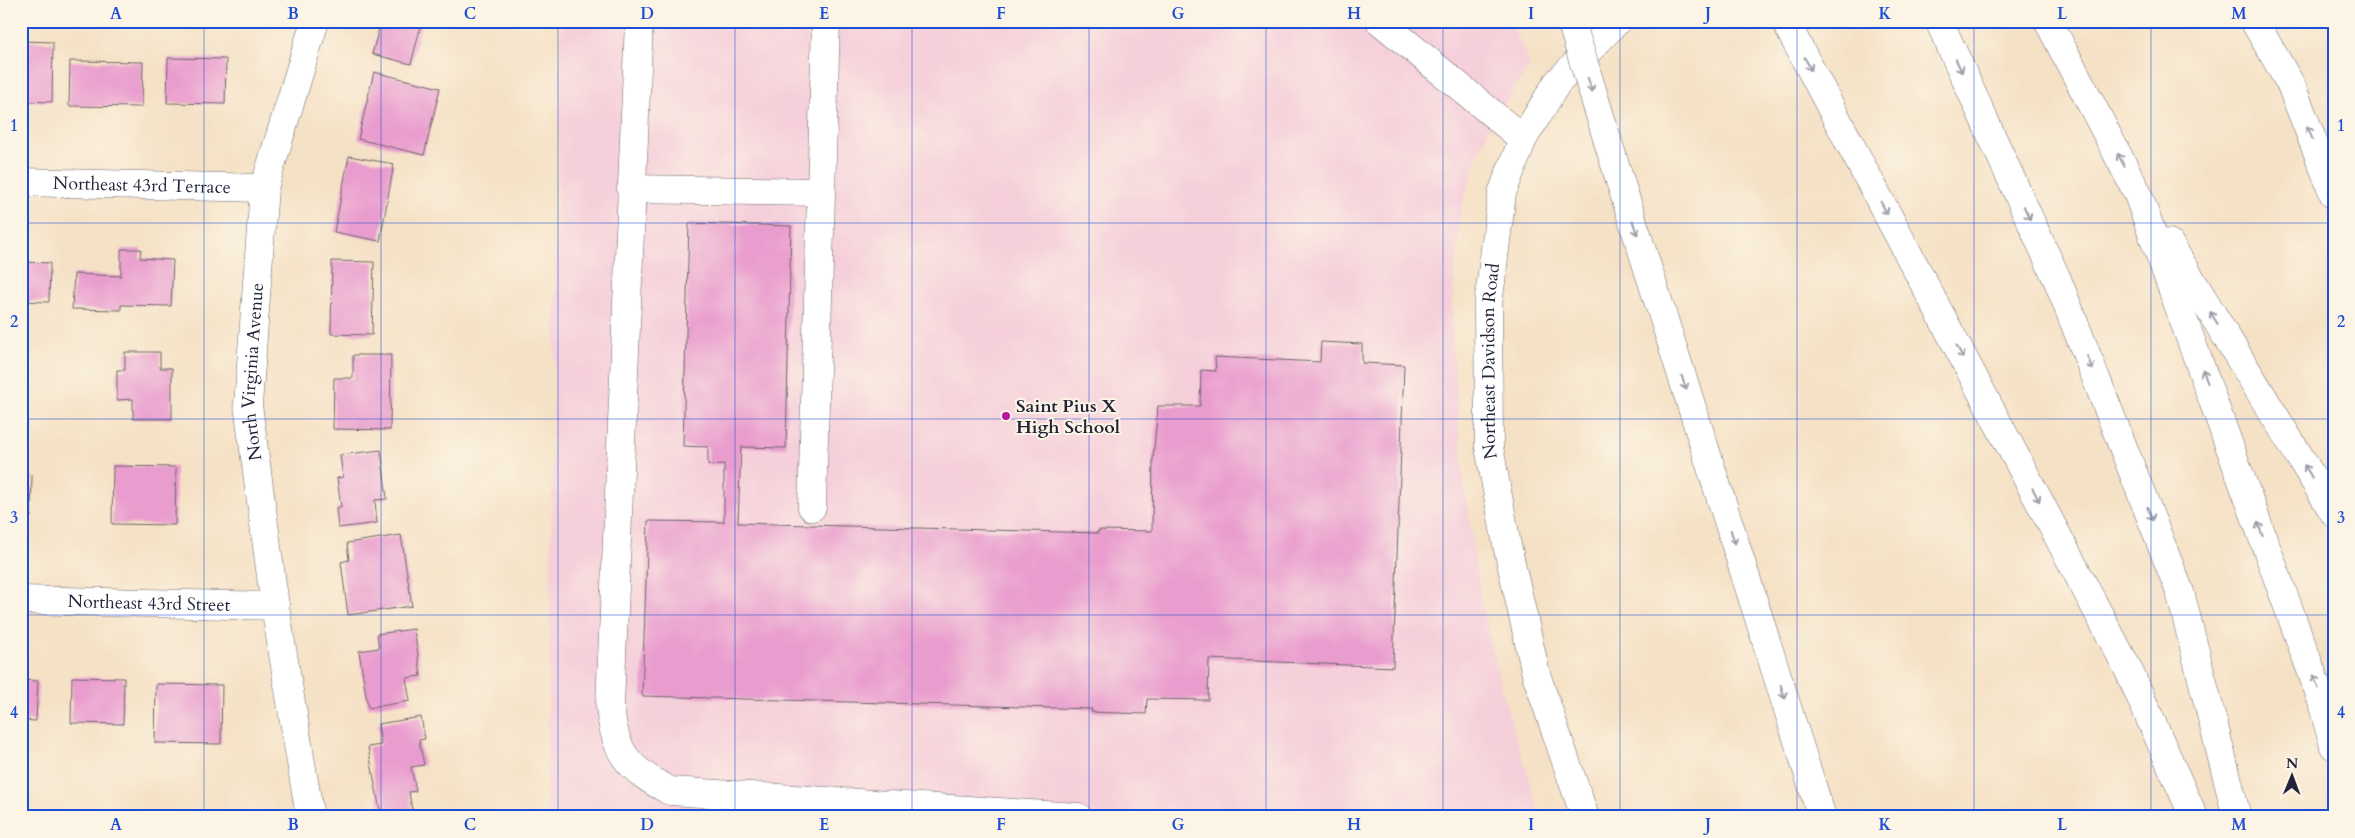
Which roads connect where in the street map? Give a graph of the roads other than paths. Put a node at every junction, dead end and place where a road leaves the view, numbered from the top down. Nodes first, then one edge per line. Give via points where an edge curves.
1 (315, 21) edge
2 (639, 21) edge
3 (826, 21) edge
4 (1380, 21) edge
5 (1570, 21) edge
6 (1617, 21) edge
7 (1785, 21) edge
8 (1939, 21) edge
9 (2048, 21) edge
10 (2254, 21) edge
11 (1523, 139) junction
12 (21, 182) edge
13 (264, 188) junction
14 (631, 189) junction
15 (822, 192) junction
16 (2138, 192) junction
17 (2334, 195) edge
18 (812, 507) dead end
19 (2334, 513) edge
20 (21, 600) edge
21 (275, 606) junction
22 (2334, 746) edge
23 (310, 817) edge
24 (1078, 817) edge
25 (1585, 817) edge
26 (1822, 817) edge
27 (2194, 817) edge
28 (2237, 817) edge

1 - 13 main road, North Virginia Avenue
2 - 14 main road
3 - 15 main road
4 - 11 main road
5 -> 26 main road, bridge
6 - 11 main road, Northeast Davidson Road via 1556,83
7 -> 27 main road via 2128,669
8 -> 28 main road via 2057,279 2180,592
16 -> 9 main road
17 -> 10 main road via 2291,85
11 - 25 main road, Northeast Davidson Road via 1502,193 1488,306 1489,447 1536,674
12 - 13 main road, Northeast 43rd Terrace
13 - 21 main road, North Virginia Avenue via 248,405
14 - 15 main road
14 - 24 main road via 610,705 612,730 625,757 633,768 670,791
15 - 18 main road
19 -> 16 main road
22 -> 16 main road via 2320,695
20 - 21 main road, Northeast 43rd Street
21 - 23 main road, North Virginia Avenue

